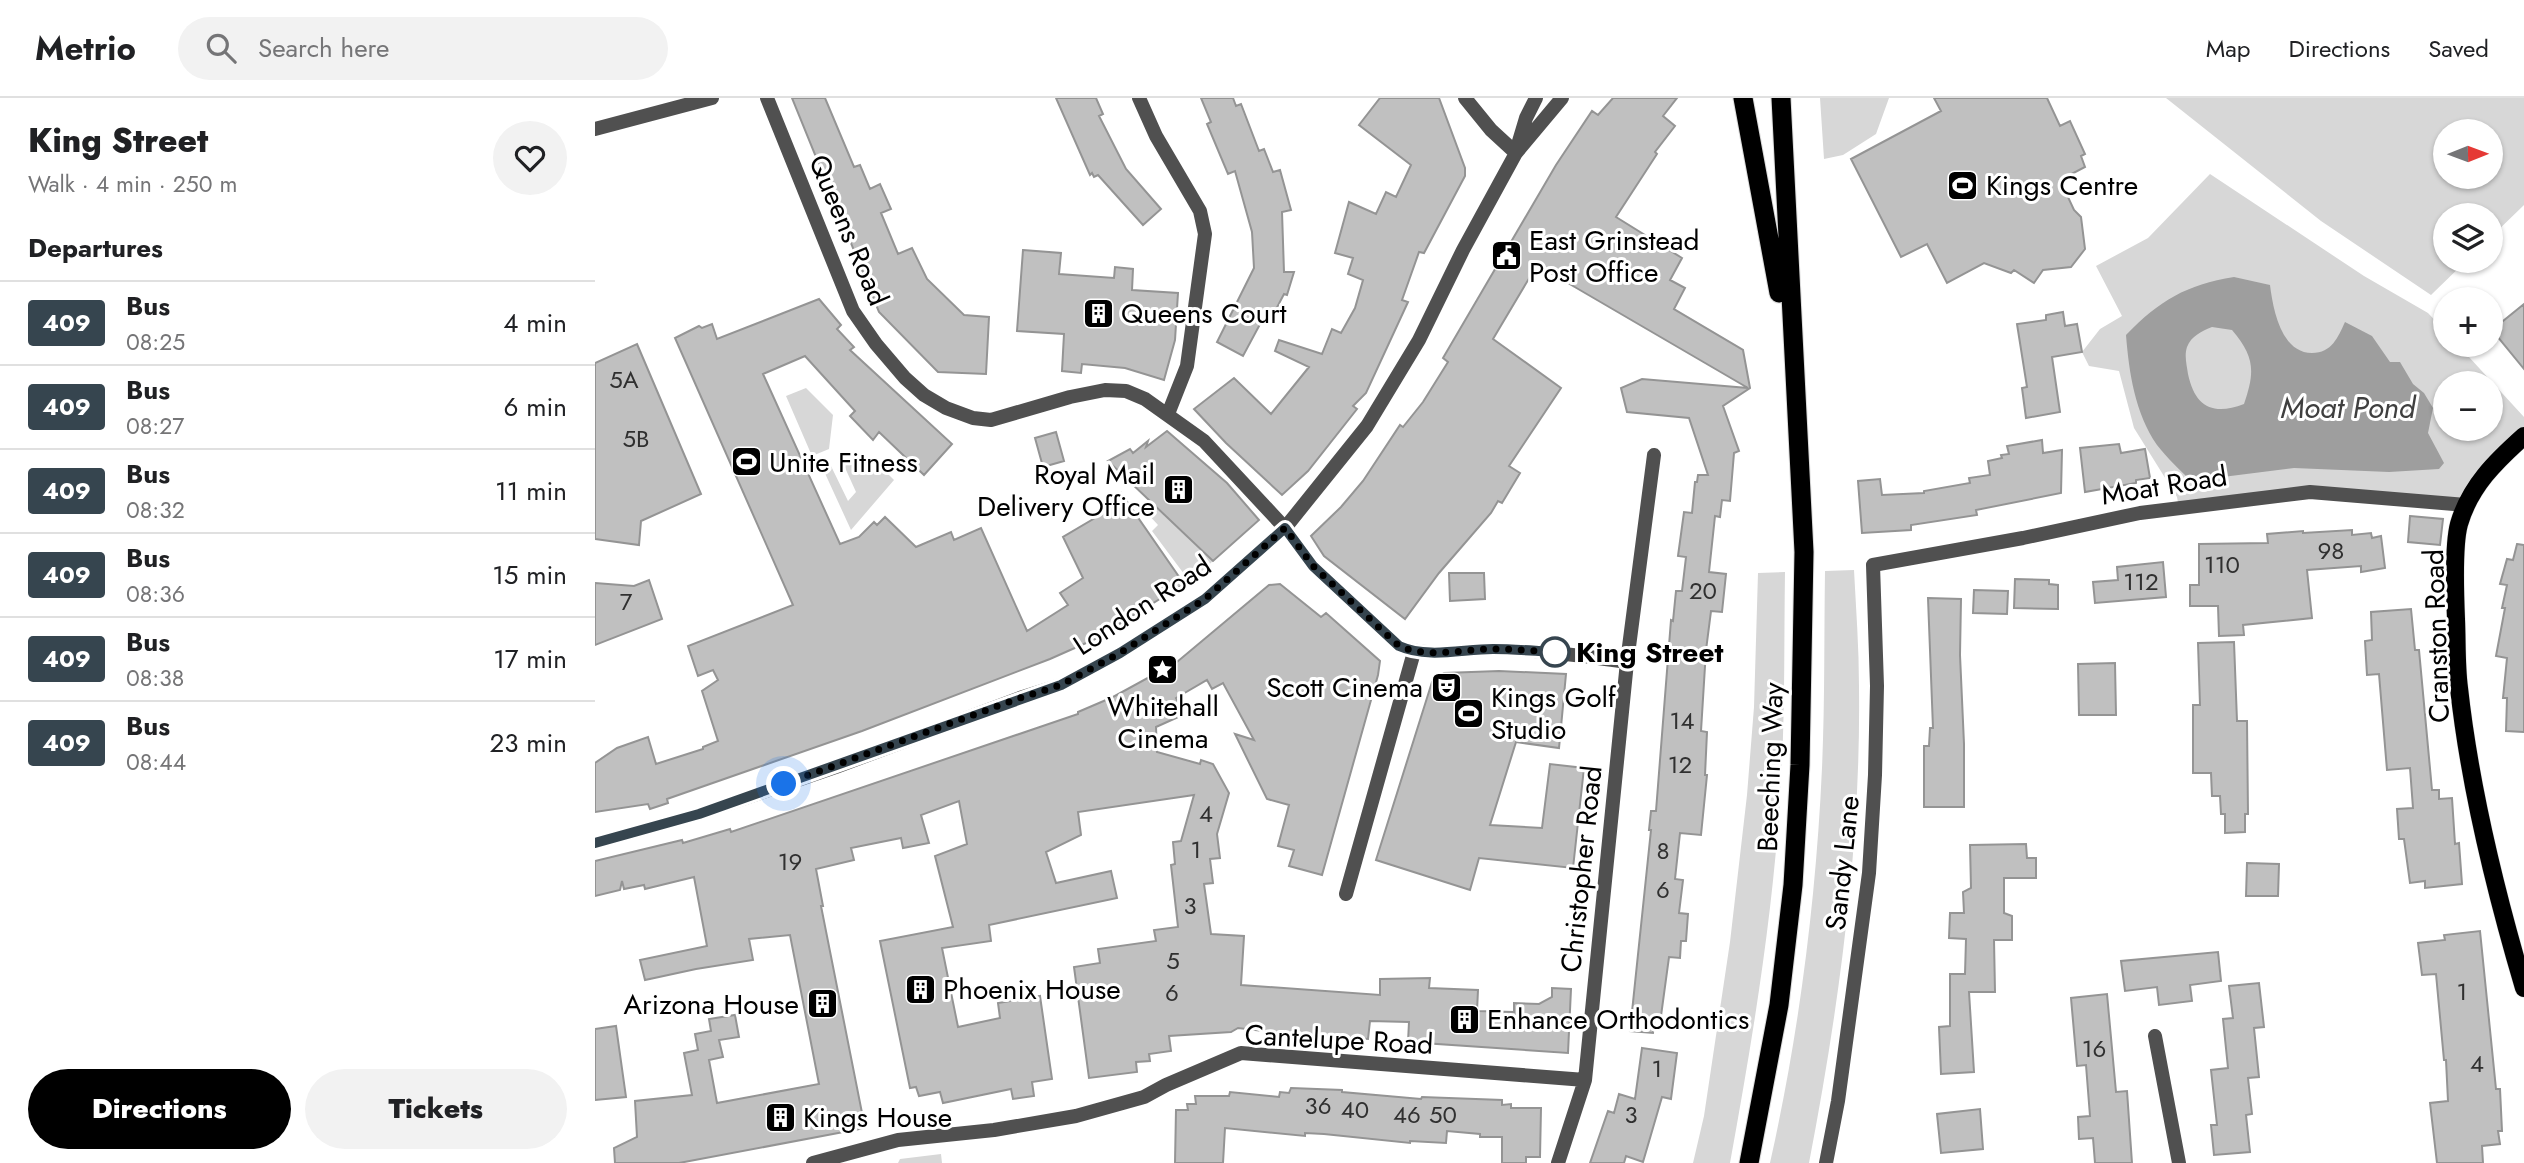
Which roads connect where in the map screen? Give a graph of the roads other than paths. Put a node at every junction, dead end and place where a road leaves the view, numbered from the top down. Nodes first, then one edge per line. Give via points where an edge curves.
1 (712, 98) edge
2 (767, 98) edge
3 (1139, 98) edge
4 (1465, 98) edge
5 (1536, 98) edge
6 (1562, 98) edge
7 (1743, 98) edge
8 (1781, 98) edge
9 (595, 129) edge
10 (1516, 153) junction
11 (1793, 369) junction
12 (1168, 414) junction
13 (2524, 436) edge
14 (1654, 455) dead end
15 (2466, 505) junction
16 (1285, 528) junction
17 (1873, 565) joint
18 (1414, 652) junction
19 (1627, 662) junction
20 (595, 843) edge
21 (1346, 894) dead end
22 (2519, 953) edge
23 (2524, 988) edge
24 (2155, 1036) dead end
25 (1585, 1080) junction
26 (813, 1163) edge
27 (1558, 1163) edge
28 (1749, 1163) edge
29 (1826, 1163) edge
30 (2179, 1163) edge

1 - 9 street
2 - 12 street, Queens Road via 853,311 876,344 924,395 946,408 991,420 1070,397 1126,390
3 - 12 street via 1200,211 1205,234 1187,366
4 - 10 street
5 - 10 street, London Road
6 - 10 street, London Road
7 - 11 highway, Beeching Way
8 - 11 highway, Beeching Way
10 - 16 street, London Road via 1419,340 1367,426
11 - 28 highway, Beeching Way via 1804,552 1800,765 1779,1005
12 - 16 street, Queens Road via 1203,441
13 - 15 main road via 2492,464
14 - 19 street, Christopher Road
15 - 17 street, Moat Road via 2309,492 2140,513
15 - 22 main road, Cranston Road via 2458,527 2455,598 2459,687 2500,901
16 - 18 street via 1342,595 1399,646
16 - 20 street, London Road via 1205,599 1061,685 699,814
17 - 29 street, Sandy Lane via 1877,686 1868,873
18 - 19 street via 1507,649
18 - 21 street
19 - 25 street, Christopher Road
22 - 23 main road, Cranston Road
24 - 30 street
25 - 26 street, Cantelupe Road via 1241,1053 1144,1097 1076,1116 898,1140
25 - 27 street, Christopher Road

